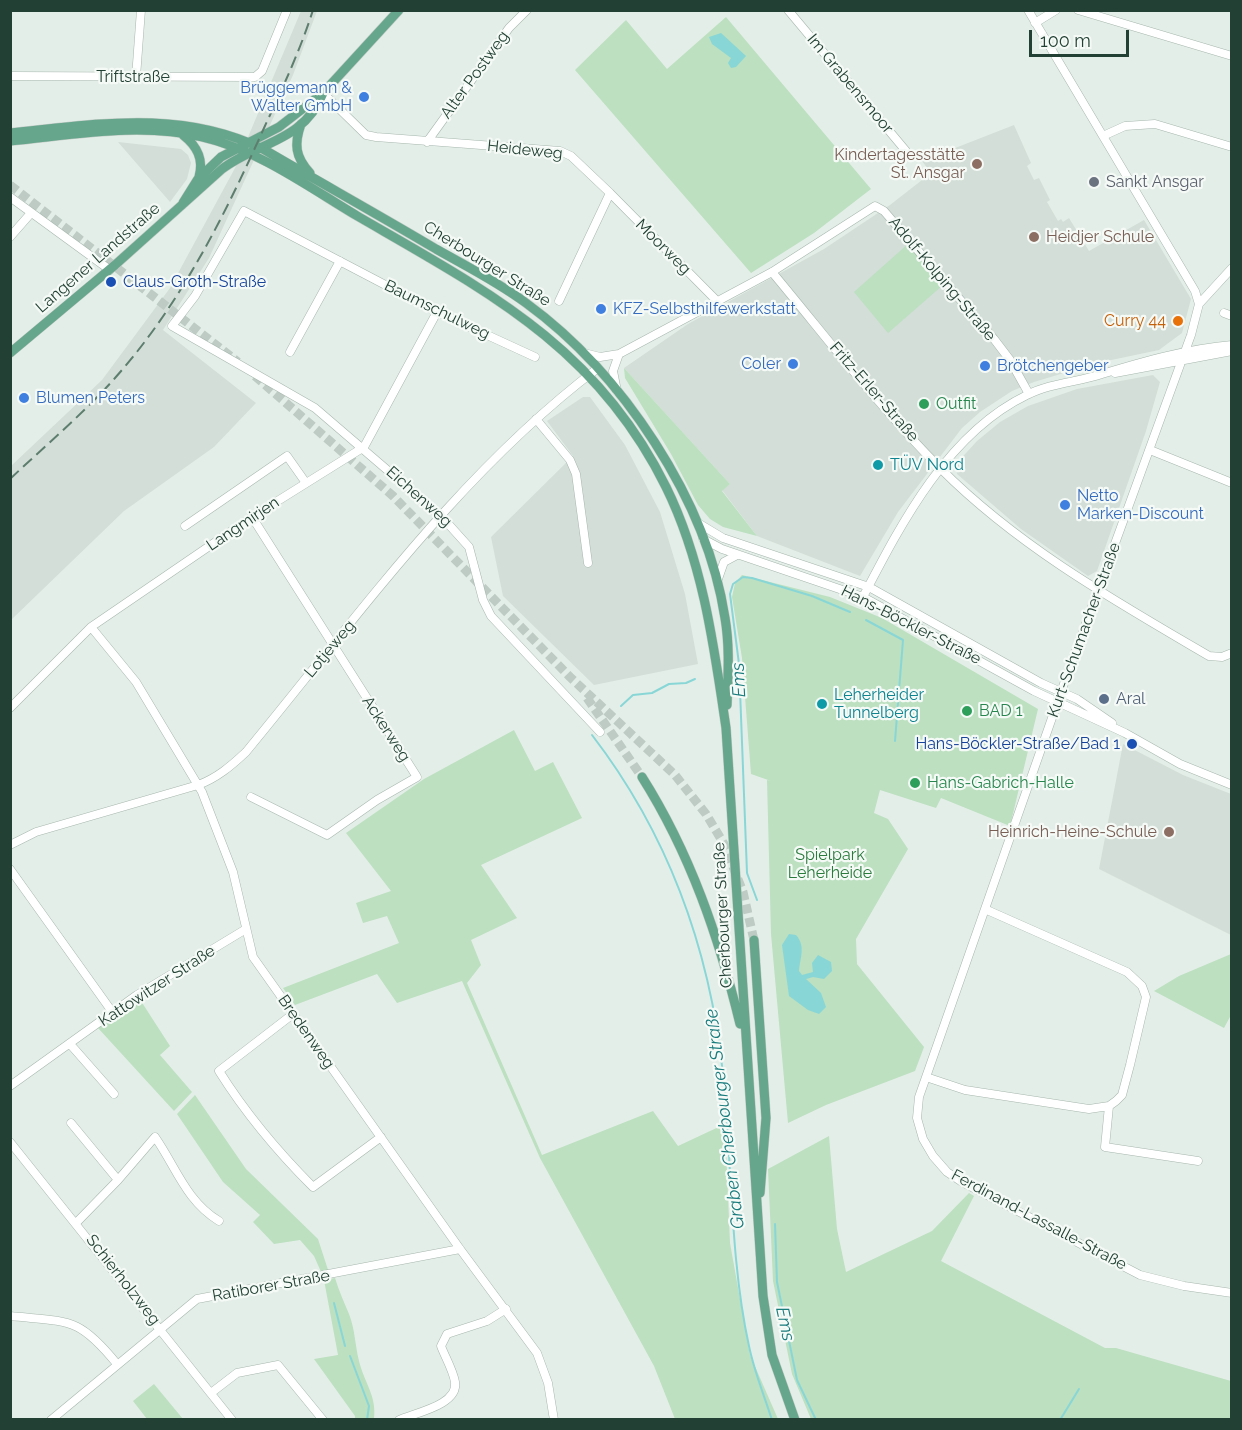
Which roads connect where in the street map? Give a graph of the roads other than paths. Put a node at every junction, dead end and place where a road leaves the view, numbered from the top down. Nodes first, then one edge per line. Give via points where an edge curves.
1 (141, 10) edge
2 (287, 10) edge
3 (399, 10) edge
4 (527, 10) edge
5 (788, 10) edge
6 (1028, 10) edge
7 (1056, 10) edge
8 (1078, 10) edge
9 (1035, 23) junction
10 (1232, 56) edge
11 (10, 76) edge
12 (136, 77) junction
13 (323, 93) junction
14 (302, 124) junction
15 (10, 133) edge
16 (180, 133) junction
17 (1103, 136) junction
18 (10, 141) edge
19 (248, 142) junction
20 (427, 142) junction
21 (1232, 147) edge
22 (234, 148) junction
23 (263, 149) junction
24 (248, 154) junction
25 (911, 157) dead end
26 (198, 179) junction
27 (318, 181) junction
28 (609, 193) junction
29 (10, 197) edge
30 (178, 209) junction
31 (32, 213) junction
32 (10, 237) edge
33 (340, 261) junction
34 (1232, 268) edge
35 (110, 270) junction
36 (772, 272) junction
37 (717, 300) junction
38 (559, 301) dead end
39 (1198, 304) junction
40 (436, 312) junction
41 (172, 326) joint
42 (1232, 345) edge
43 (1185, 350) junction
44 (1232, 351) edge
45 (290, 352) dead end
46 (10, 353) edge
47 (584, 353) junction
48 (620, 354) junction
49 (535, 357) dead end
50 (1181, 360) junction
51 (597, 368) junction
52 (1102, 374) junction
53 (589, 375) junction
54 (617, 392) junction
55 (1029, 394) junction
56 (536, 419) junction
57 (363, 447) junction
58 (1150, 450) junction
59 (941, 469) junction
60 (306, 483) junction
61 (1232, 483) edge
62 (690, 511) junction
63 (252, 517) junction
64 (442, 517) junction
65 (679, 518) junction
66 (185, 526) dead end
67 (715, 535) junction
68 (703, 539) junction
69 (691, 551) junction
70 (738, 555) junction
71 (588, 563) dead end
72 (717, 580) junction
73 (869, 586) junction
74 (1098, 591) junction
75 (863, 597) junction
76 (91, 627) junction
77 (332, 645) junction
78 (1232, 653) edge
79 (1061, 692) junction
80 (1058, 702) junction
81 (10, 708) edge
82 (726, 728) junction
83 (600, 732) dead end
84 (1125, 733) junction
85 (642, 777) tunnel mouth
86 (198, 785) junction
87 (1232, 785) edge
88 (251, 797) dead end
89 (10, 845) edge
90 (10, 869) edge
91 (987, 910) junction
92 (246, 929) junction
93 (754, 940) tunnel mouth
94 (113, 1014) junction
95 (293, 1014) junction
96 (70, 1044) junction
97 (746, 1049) junction
98 (926, 1077) junction
99 (10, 1086) edge
100 (114, 1094) dead end
101 (1109, 1106) junction
102 (70, 1123) dead end
103 (381, 1137) junction
104 (10, 1142) edge
105 (1198, 1161) dead end
106 (118, 1180) junction
107 (758, 1219) junction
108 (219, 1221) dead end
109 (77, 1222) junction
110 (460, 1249) junction
111 (1232, 1293) edge
112 (506, 1309) junction
113 (10, 1316) edge
114 (161, 1328) junction
115 (117, 1364) junction
116 (211, 1393) junction
117 (51, 1419) edge
118 (232, 1419) edge
119 (323, 1419) edge
120 (399, 1419) edge
121 (554, 1419) edge
122 (795, 1419) edge

1 - 12 street
2 - 12 street, Triftstraße via 262,71 255,77
3 - 13 main road, Langener Landstraße
4 - 20 street, Alter Postweg via 509,28
5 - 25 street, Im Grabensmoor
6 - 9 street
7 - 9 street
8 - 10 street
9 - 17 street
11 - 12 street, Triftstraße
13 - 14 main road, Langener Landstraße
13 - 19 main road, Langener Landstraße via 279,127
13 - 20 street, Heideweg via 366,135
14 - 23 main road, Langener Landstraße
14 - 27 main road via 295,148 297,156
15 - 19 main road, Cherbourger Straße via 155,122 211,129
16 - 18 main road, Cherbourger Straße via 112,131
16 - 22 main road, Cherbourger Straße
16 - 26 main road via 200,156
17 - 21 street via 1125,126 1155,124
17 - 39 street via 1195,291
19 - 22 main road, Langener Landstraße
19 - 23 main road, Cherbourger Straße
20 - 28 street, Heideweg via 560,151 571,156
22 - 24 main road, Cherbourger Straße
22 - 26 main road, Langener Landstraße
23 - 24 main road, Langener Landstraße
23 - 27 main road, Cherbourger Straße
24 - 30 main road, Langener Landstraße via 222,169
24 - 53 main road, Cherbourger Straße via 492,294
26 - 30 main road, Langener Landstraße
27 - 47 main road, Cherbourger Straße via 524,302
28 - 37 street, Moorweg
28 - 38 street
29 - 31 street
30 - 35 main road, Langener Landstraße
31 - 32 street
31 - 35 street
33 - 40 street, Baumschulweg
33 - 41 street, Baumschulweg via 244,211 195,296
33 - 45 street
34 - 39 street
35 - 46 main road, Langener Landstraße
36 - 37 street, Adolf-Kolping-Straße
36 - 55 street, Adolf-Kolping-Straße via 875,206 884,211 994,339
36 - 59 street, Fritz-Erler-Straße
37 - 48 street, Adolf-Kolping-Straße
39 - 43 street, Kurt-Schumacher-Straße
40 - 49 street, Baumschulweg
40 - 57 street, Langmirjen
41 - 57 street, Eichenweg via 315,408
42 - 43 street
43 - 50 street, Kurt-Schumacher-Straße
43 - 52 street
44 - 50 street
47 - 48 street, Adolf-Kolping-Straße via 600,357
47 - 51 main road, Cherbourger Straße
48 - 54 street via 613,371
50 - 52 street
50 - 58 street, Kurt-Schumacher-Straße
51 - 53 street, Lotjeweg
51 - 54 main road, Cherbourger Straße
52 - 55 street
53 - 56 street, Lotjeweg
53 - 65 main road, Cherbourger Straße via 649,457
54 - 62 main road, Cherbourger Straße via 662,455
55 - 59 street via 984,422
56 - 64 street, Lotjeweg
56 - 71 street via 570,460 576,474
57 - 60 street, Langmirjen
57 - 64 street, Eichenweg
58 - 61 street
58 - 74 street, Kurt-Schumacher-Straße
59 - 73 street
59 - 74 street, Fritz-Erler-Straße via 1020,536
60 - 63 street, Langmirjen
60 - 66 street via 287,456
62 - 67 street, Hans-Böckler-Straße
62 - 68 main road, Cherbourger Straße
63 - 76 street, Langmirjen
63 - 77 street, Ackerweg
64 - 77 street, Lotjeweg
64 - 83 street, Eichenweg via 469,547 491,616
65 - 68 main road
65 - 69 main road, Cherbourger Straße
67 - 68 street
67 - 73 street, Hans-Böckler-Straße
68 - 69 main road
68 - 70 street, Hans-Böckler-Straße
68 - 72 main road, Cherbourger Straße
69 - 82 main road, Cherbourger Straße via 708,618
70 - 72 street via 724,562
70 - 75 street, Hans-Böckler-Straße
72 - 82 main road, Cherbourger Straße via 729,647
73 - 75 street
73 - 79 street, Hans-Böckler-Straße
74 - 78 street, Fritz-Erler-Straße via 1209,656
74 - 79 street, Kurt-Schumacher-Straße
75 - 80 street, Hans-Böckler-Straße
76 - 81 street, Langmirjen
76 - 86 street, Bredenweg via 136,682
77 - 86 street, Lotjeweg via 246,752 216,777
77 - 88 street, Ackerweg via 417,777 327,835
79 - 80 street, Kurt-Schumacher-Straße
79 - 84 street, Hans-Böckler-Straße
80 - 84 street, Hans-Böckler-Straße
80 - 91 street, Kurt-Schumacher-Straße
82 - 97 main road, Cherbourger Straße
84 - 87 street, Hans-Böckler-Straße via 1180,764
85 - 97 main road via 668,821 698,887 733,994
86 - 89 street, Lotjeweg via 36,832
86 - 92 street, Bredenweg via 225,848
90 - 94 street
91 - 98 street, Kurt-Schumacher-Straße
91 - 101 street via 1127,972 1142,986 1146,1005 1122,1095
92 - 94 street, Kattowitzer Straße
92 - 95 street, Bredenweg via 253,957
93 - 107 main road via 766,1118
94 - 96 street, Kattowitzer Straße
95 - 103 street, Bredenweg
95 - 103 street via 219,1071 244,1110 313,1187
96 - 99 street, Kattowitzer Straße
96 - 100 street
97 - 107 main road, Cherbourger Straße
98 - 101 street via 965,1090 1089,1109
98 - 111 street, Ferdinand-Lassalle-Straße via 917,1118 924,1141 947,1173 1140,1275
101 - 105 street via 1105,1147
102 - 106 street
103 - 110 street, Bredenweg
104 - 109 street, Schierholzweg
106 - 108 street via 154,1137 182,1184 203,1211
106 - 109 street
107 - 122 main road, Cherbourger Straße via 766,1330
109 - 114 street, Schierholzweg
110 - 112 street, Bredenweg
110 - 114 street, Ratiborer Straße via 209,1296 190,1304
112 - 120 street via 487,1322 447,1334 441,1346 455,1384 453,1395
112 - 121 street, Bredenweg via 537,1353 548,1383
113 - 115 street via 69,1322 85,1329
114 - 115 street, Ratiborer Straße
114 - 116 street, Schierholzweg
115 - 117 street, Ratiborer Straße
116 - 118 street, Schierholzweg
116 - 119 street via 237,1373 278,1365

